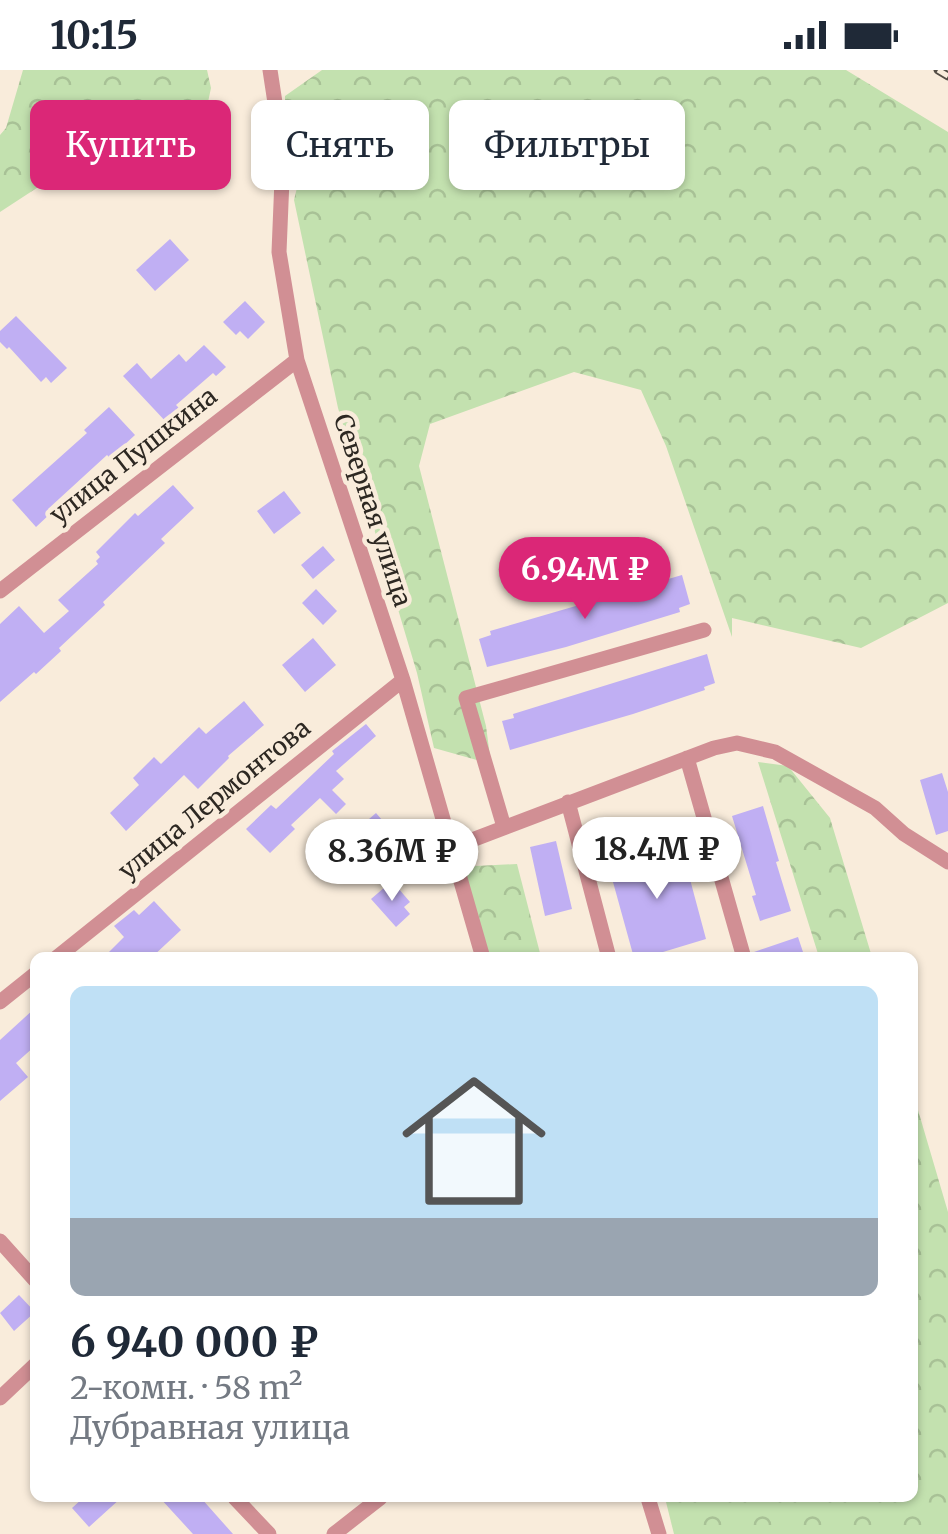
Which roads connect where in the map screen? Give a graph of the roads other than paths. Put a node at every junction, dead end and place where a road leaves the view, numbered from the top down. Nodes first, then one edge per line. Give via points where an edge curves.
1 (270, 70) edge
2 (297, 360) junction
3 (2, 584) edge
4 (704, 630) dead end
5 (402, 680) junction
6 (688, 758) junction
7 (568, 802) junction
8 (504, 827) junction
9 (452, 848) junction
10 (948, 862) edge
11 (63, 952) edge
12 (482, 952) edge
13 (608, 952) edge
14 (742, 952) edge
15 (30, 978) edge
16 (0, 1002) edge
17 (0, 1241) edge
18 (30, 1274) edge
19 (30, 1370) edge
20 (0, 1398) edge
21 (239, 1502) edge
22 (375, 1502) edge
23 (649, 1502) edge
24 (269, 1534) edge
25 (334, 1534) edge
26 (659, 1534) edge

1 - 2 street, Северная улица via 282,155 278,252
2 - 3 street, улица Пушкина
2 - 5 street, Северная улица
4 - 8 street via 466,698
5 - 9 street, Северная улица
5 - 11 street, улица Лермонтова
6 - 7 street
6 - 10 street via 737,743 774,752 876,808
6 - 14 street
7 - 8 street
7 - 13 street
8 - 9 street
9 - 12 street, Северная улица
15 - 16 street
17 - 18 street
19 - 20 street
21 - 24 street
22 - 25 street
23 - 26 street

